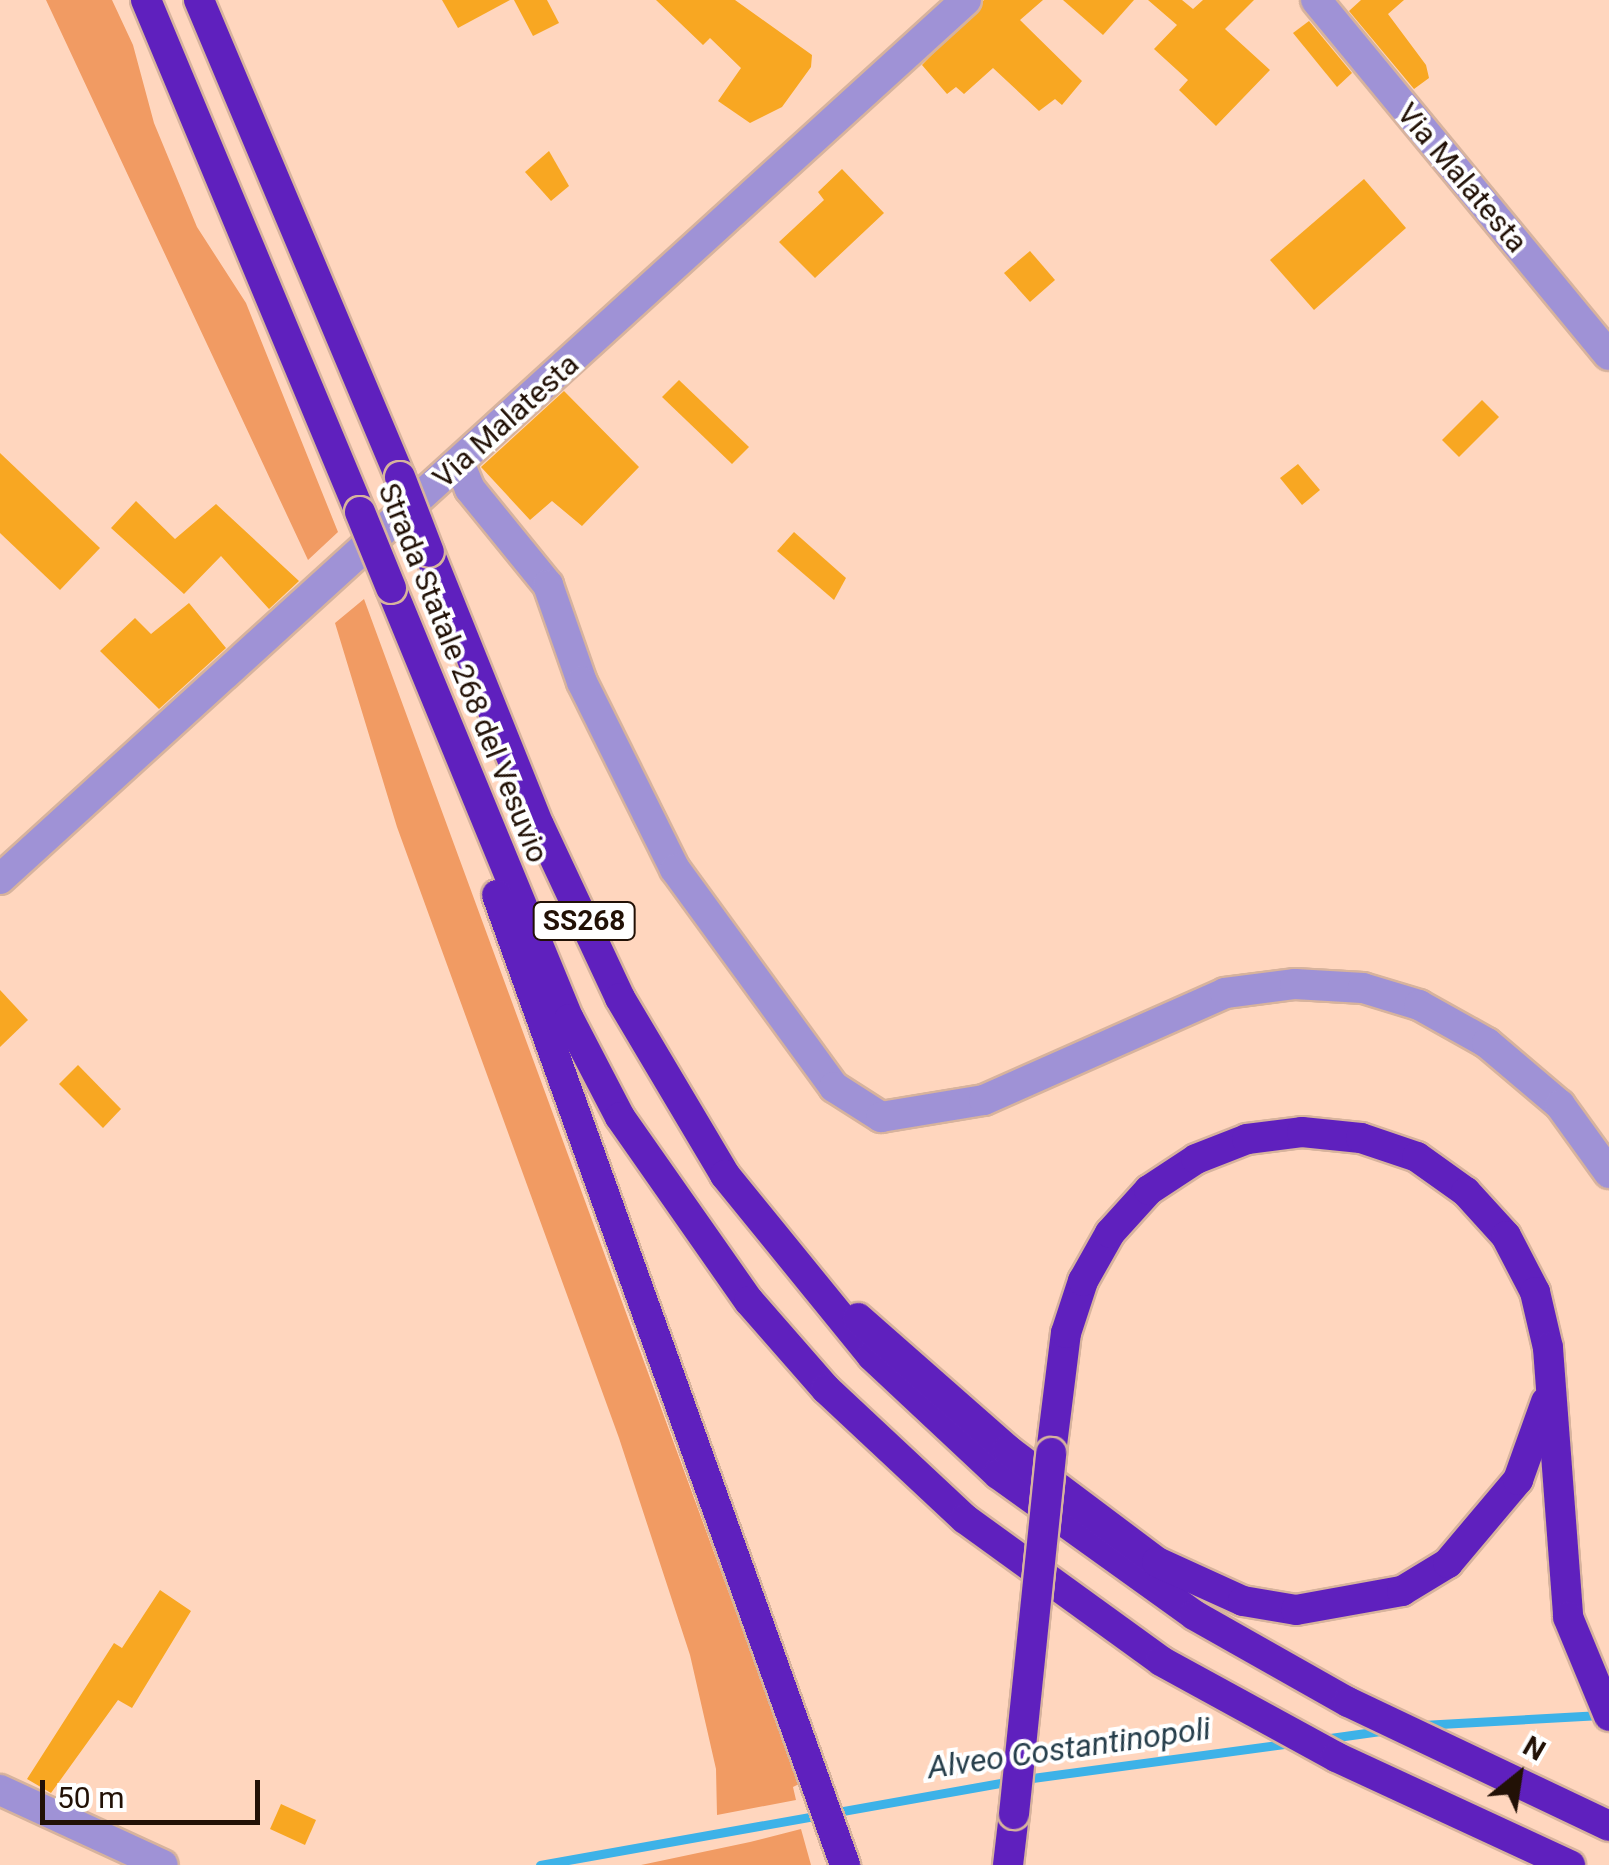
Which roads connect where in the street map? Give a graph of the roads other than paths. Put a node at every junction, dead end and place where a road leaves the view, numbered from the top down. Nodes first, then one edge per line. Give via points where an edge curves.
1 (146, 0) edge
2 (199, 0) edge
3 (966, 0) edge
4 (1316, 0) edge
5 (1609, 354) edge
6 (460, 462) junction
7 (472, 795) junction
8 (0, 879) edge
9 (1609, 1174) edge
10 (790, 1262) junction
11 (1550, 1390) junction
12 (1609, 1716) edge
13 (0, 1790) edge
14 (1609, 1826) edge
15 (841, 1854) edge
16 (163, 1865) edge
17 (1008, 1865) edge
18 (1570, 1865) edge

1 - 7 highway, Strada Statale 268 del Vesuvio / SS268, bridge
2 - 10 highway, Strada Statale 268 del Vesuvio / SS268, bridge via 538,825 620,998 726,1174
3 - 6 street, Via Malatesta
4 - 5 street, Via Malatesta
6 - 8 street, Via Malatesta
6 - 9 street via 470,489 548,585 582,682 675,869 834,1087 881,1117 984,1100 1226,994 1296,984 1363,988 1420,1004 1487,1044 1560,1105
7 - 15 highway via 526,986
7 - 18 highway, Strada Statale 268 del Vesuvio / SS268 via 620,1117 749,1301 826,1389 965,1519 1067,1598 1242,1709
10 - 11 highway via 1092,1518 1196,1583 1261,1604 1349,1606 1402,1591 1448,1563 1518,1480
10 - 14 highway, Strada Statale 268 del Vesuvio / SS268 via 872,1356 998,1474 1194,1615 1348,1702
11 - 12 highway via 1562,1578 1592,1685
11 - 17 highway, bridge via 1534,1292 1506,1236 1466,1192 1417,1157 1361,1138 1284,1134 1196,1159 1149,1190 1110,1232 1066,1333
13 - 16 street

